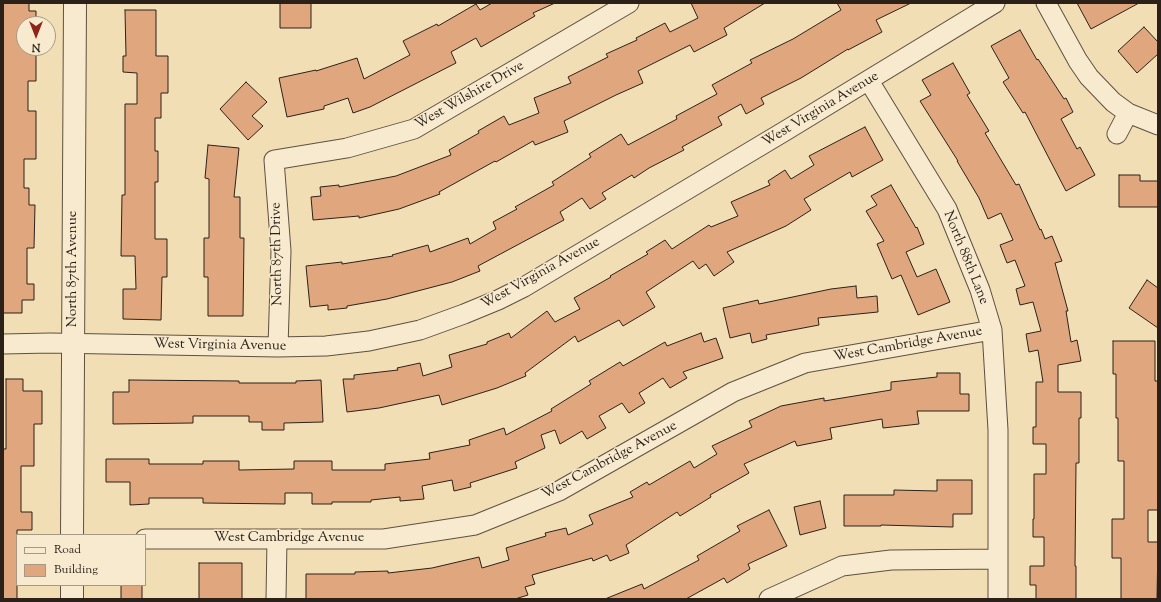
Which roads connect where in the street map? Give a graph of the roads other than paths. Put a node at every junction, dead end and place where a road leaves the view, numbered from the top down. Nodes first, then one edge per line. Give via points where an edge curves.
1 (75, 3) edge
2 (629, 3) edge
3 (995, 3) edge
4 (1046, 3) edge
5 (869, 81) junction
6 (1128, 113) junction
7 (1158, 125) edge
8 (1117, 134) dead end
9 (274, 160) joint
10 (992, 330) junction
11 (3, 344) edge
12 (73, 344) junction
13 (278, 347) junction
14 (72, 534) edge
15 (146, 539) edge
16 (277, 539) junction
17 (997, 559) junction
18 (72, 586) edge
19 (72, 599) edge
20 (276, 599) edge
21 (769, 599) edge
22 (998, 599) edge

1 - 12 street, North 87th Avenue
2 - 9 street, West Wilshire Drive via 414,129 347,148
3 - 5 street, West Virginia Avenue
4 - 6 street via 1089,77 1113,102
5 - 10 street, North 88th Lane via 947,209 980,290
5 - 13 street, West Virginia Avenue via 564,264 498,300 413,332 326,346
6 - 7 street
6 - 8 street
9 - 13 street, North 87th Drive via 281,251
10 - 16 street, West Cambridge Avenue via 806,363 733,392 559,491 475,525 384,539
10 - 17 street, North 88th Lane via 998,430
11 - 12 street, West Virginia Avenue
12 - 13 street, West Virginia Avenue
12 - 14 street, North 87th Avenue
15 - 16 street, West Cambridge Avenue
16 - 20 street
17 - 21 street via 890,560 842,566
17 - 22 street, North 88th Lane
18 - 19 street

